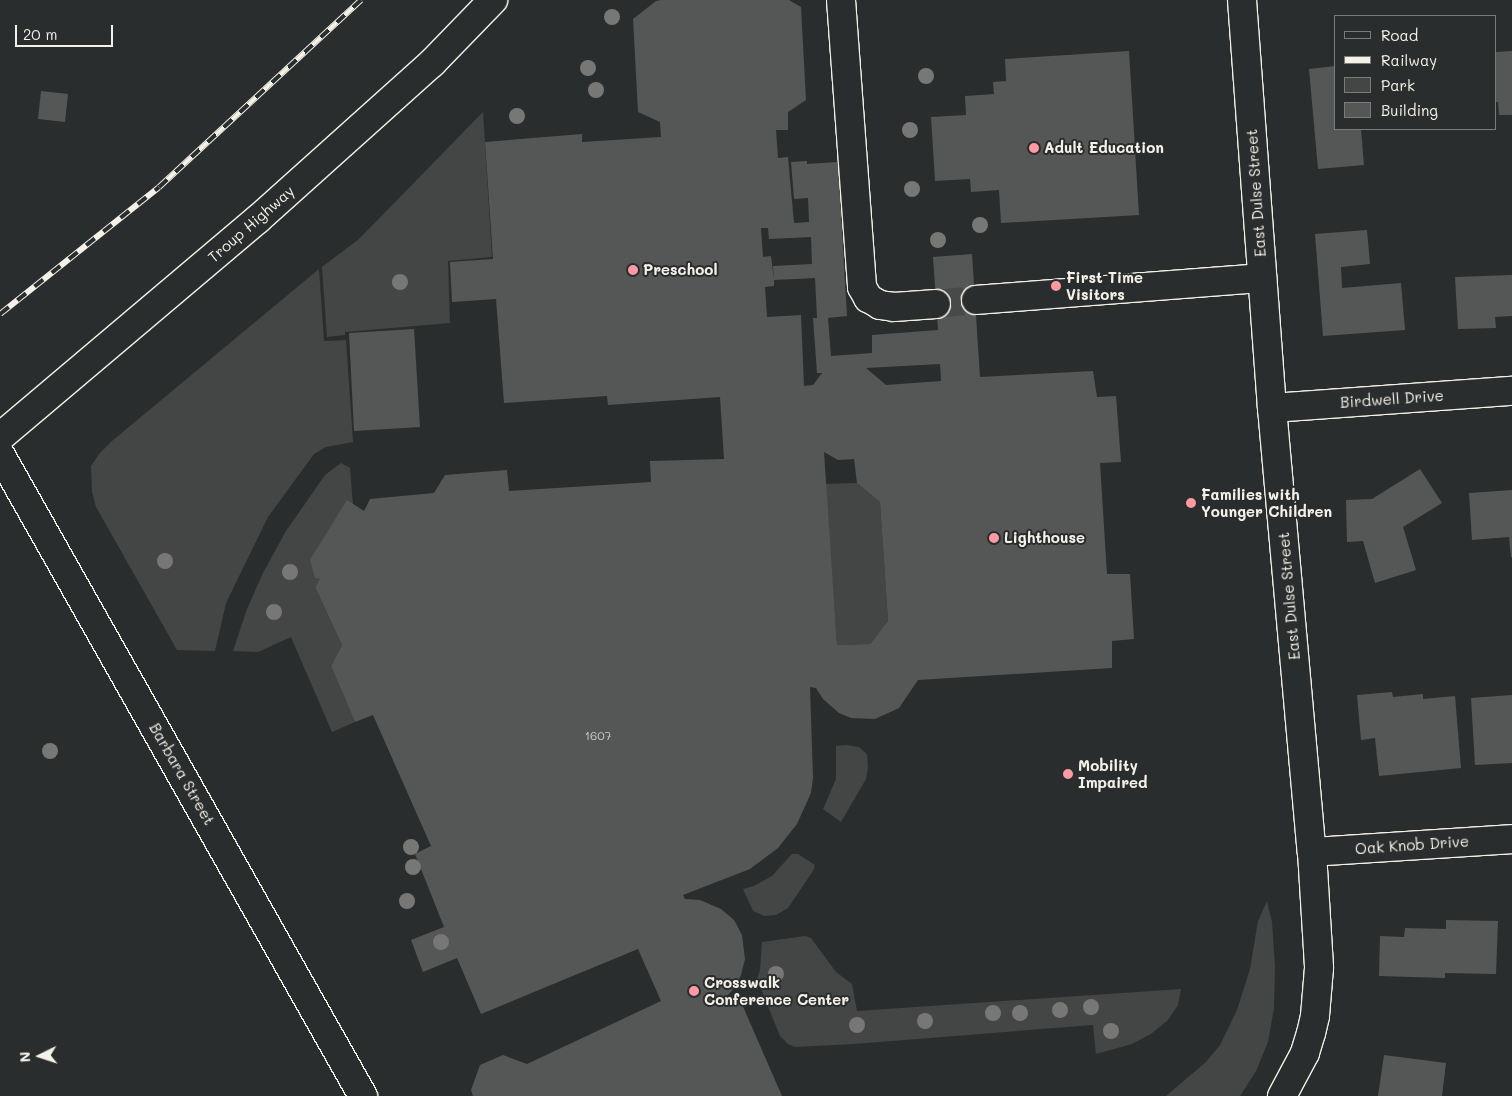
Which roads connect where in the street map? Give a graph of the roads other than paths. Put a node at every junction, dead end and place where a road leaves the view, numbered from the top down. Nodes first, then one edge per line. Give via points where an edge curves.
1 (493, 0) edge
2 (841, 0) edge
3 (1242, 0) edge
4 (1262, 278) junction
5 (976, 300) tunnel mouth
6 (936, 304) tunnel mouth
7 (1512, 391) edge
8 (1272, 408) junction
9 (0, 438) edge
10 (0, 454) edge
11 (1512, 839) edge
12 (1312, 852) junction
13 (363, 1096) edge
14 (1282, 1096) edge

1 - 9 street, Troup Highway via 432,63 258,220
2 - 6 street via 862,287 868,298 880,305
3 - 4 street, East Dulse Street
4 - 5 street
4 - 8 street, East Dulse Street
7 - 8 street, Birdwell Drive
8 - 12 street, East Dulse Street
10 - 13 street, Barbara Street
11 - 12 street, Oak Knob Drive
12 - 14 street, East Dulse Street via 1319,968 1315,1016 1305,1053

